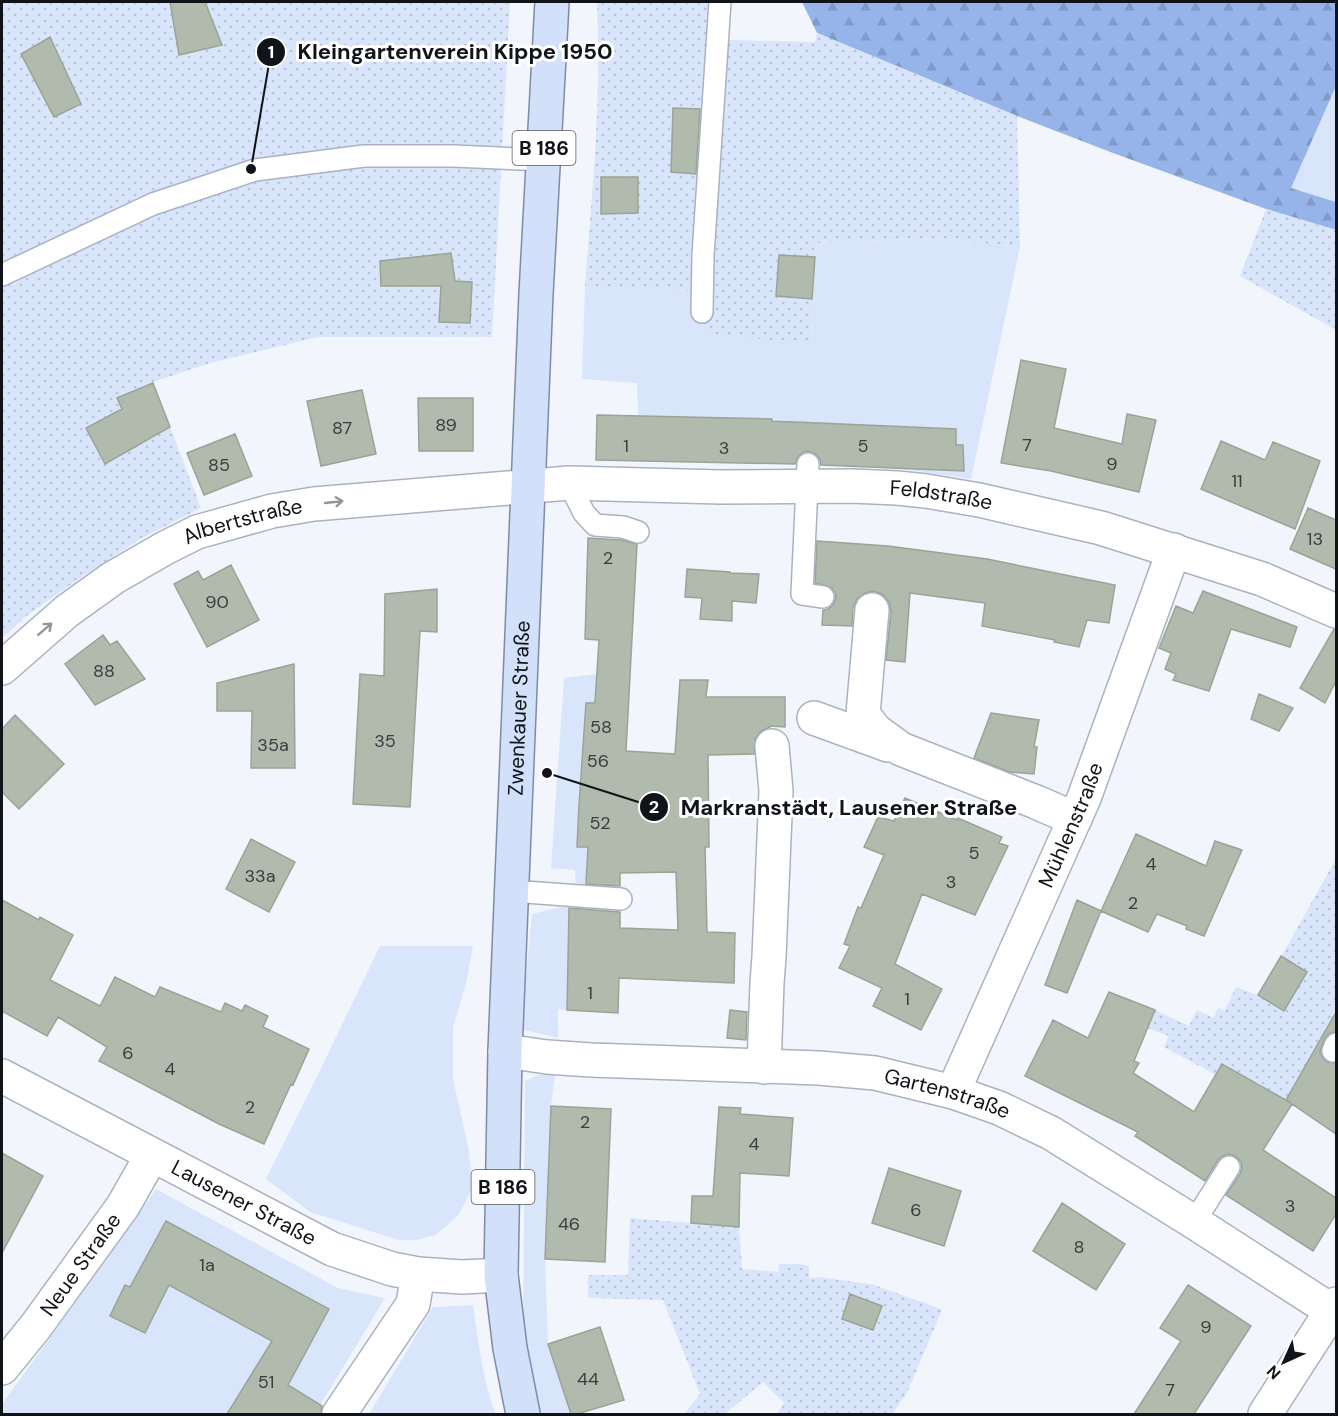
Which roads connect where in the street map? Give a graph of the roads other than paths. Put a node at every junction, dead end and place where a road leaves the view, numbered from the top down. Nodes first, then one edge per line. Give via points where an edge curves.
1 (552, 2) edge
2 (720, 2) edge
3 (544, 160) junction
4 (2, 275) edge
5 (702, 312) dead end
6 (807, 475) junction
7 (569, 483) junction
8 (529, 487) junction
9 (638, 532) dead end
10 (1174, 550) junction
11 (824, 597) dead end
12 (872, 610) dead end
13 (1336, 611) edge
14 (2, 668) edge
15 (813, 718) dead end
16 (772, 746) dead end
17 (901, 749) junction
18 (1075, 819) junction
19 (511, 891) junction
20 (621, 899) dead end
21 (505, 1051) junction
22 (765, 1066) junction
23 (2, 1076) edge
24 (953, 1092) junction
25 (152, 1155) junction
26 (1229, 1167) dead end
27 (1194, 1222) junction
28 (418, 1274) junction
29 (501, 1275) junction
30 (1334, 1307) edge
31 (2, 1368) edge
32 (339, 1414) edge
33 (523, 1414) edge
34 (1265, 1414) edge

1 - 3 main road, Zwenkauer Straße / B 186
2 - 5 lane
3 - 4 lane via 364,156 255,170 153,204
3 - 8 main road, Zwenkauer Straße / B 186
6 - 7 street, Feldstraße via 721,487
6 - 10 street, Feldstraße via 979,500 1101,528
6 - 11 lane via 802,594
7 - 8 street, Feldstraße
7 - 9 lane via 584,513 595,525
14 -> 8 street, Albertstraße via 67,611 113,578 197,532 314,504
8 - 19 main road, Zwenkauer Straße / B 186
10 - 13 street, Feldstraße via 1262,579
10 - 18 street, Mühlenstraße
12 - 17 street via 863,714 874,730
15 - 17 street
16 - 22 street via 776,791
17 - 18 street
18 - 24 street, Mühlenstraße
19 - 20 lane
19 - 21 main road, Zwenkauer Straße / B 186
21 - 22 street, Gartenstraße via 547,1057 591,1050
21 - 29 main road, Zwenkauer Straße / B 186
22 - 24 street, Gartenstraße via 875,1073
23 - 25 street, Lausener Straße
24 - 27 street, Gartenstraße via 1033,1124
25 - 28 street, Lausener Straße via 332,1249
25 - 31 street, Neue Straße via 123,1206
26 - 27 lane
27 - 30 street, Gartenstraße
28 - 29 street, Lausener Straße
28 - 32 street via 413,1304
29 - 33 main road, Zwenkauer Straße / B 186
30 - 34 street

